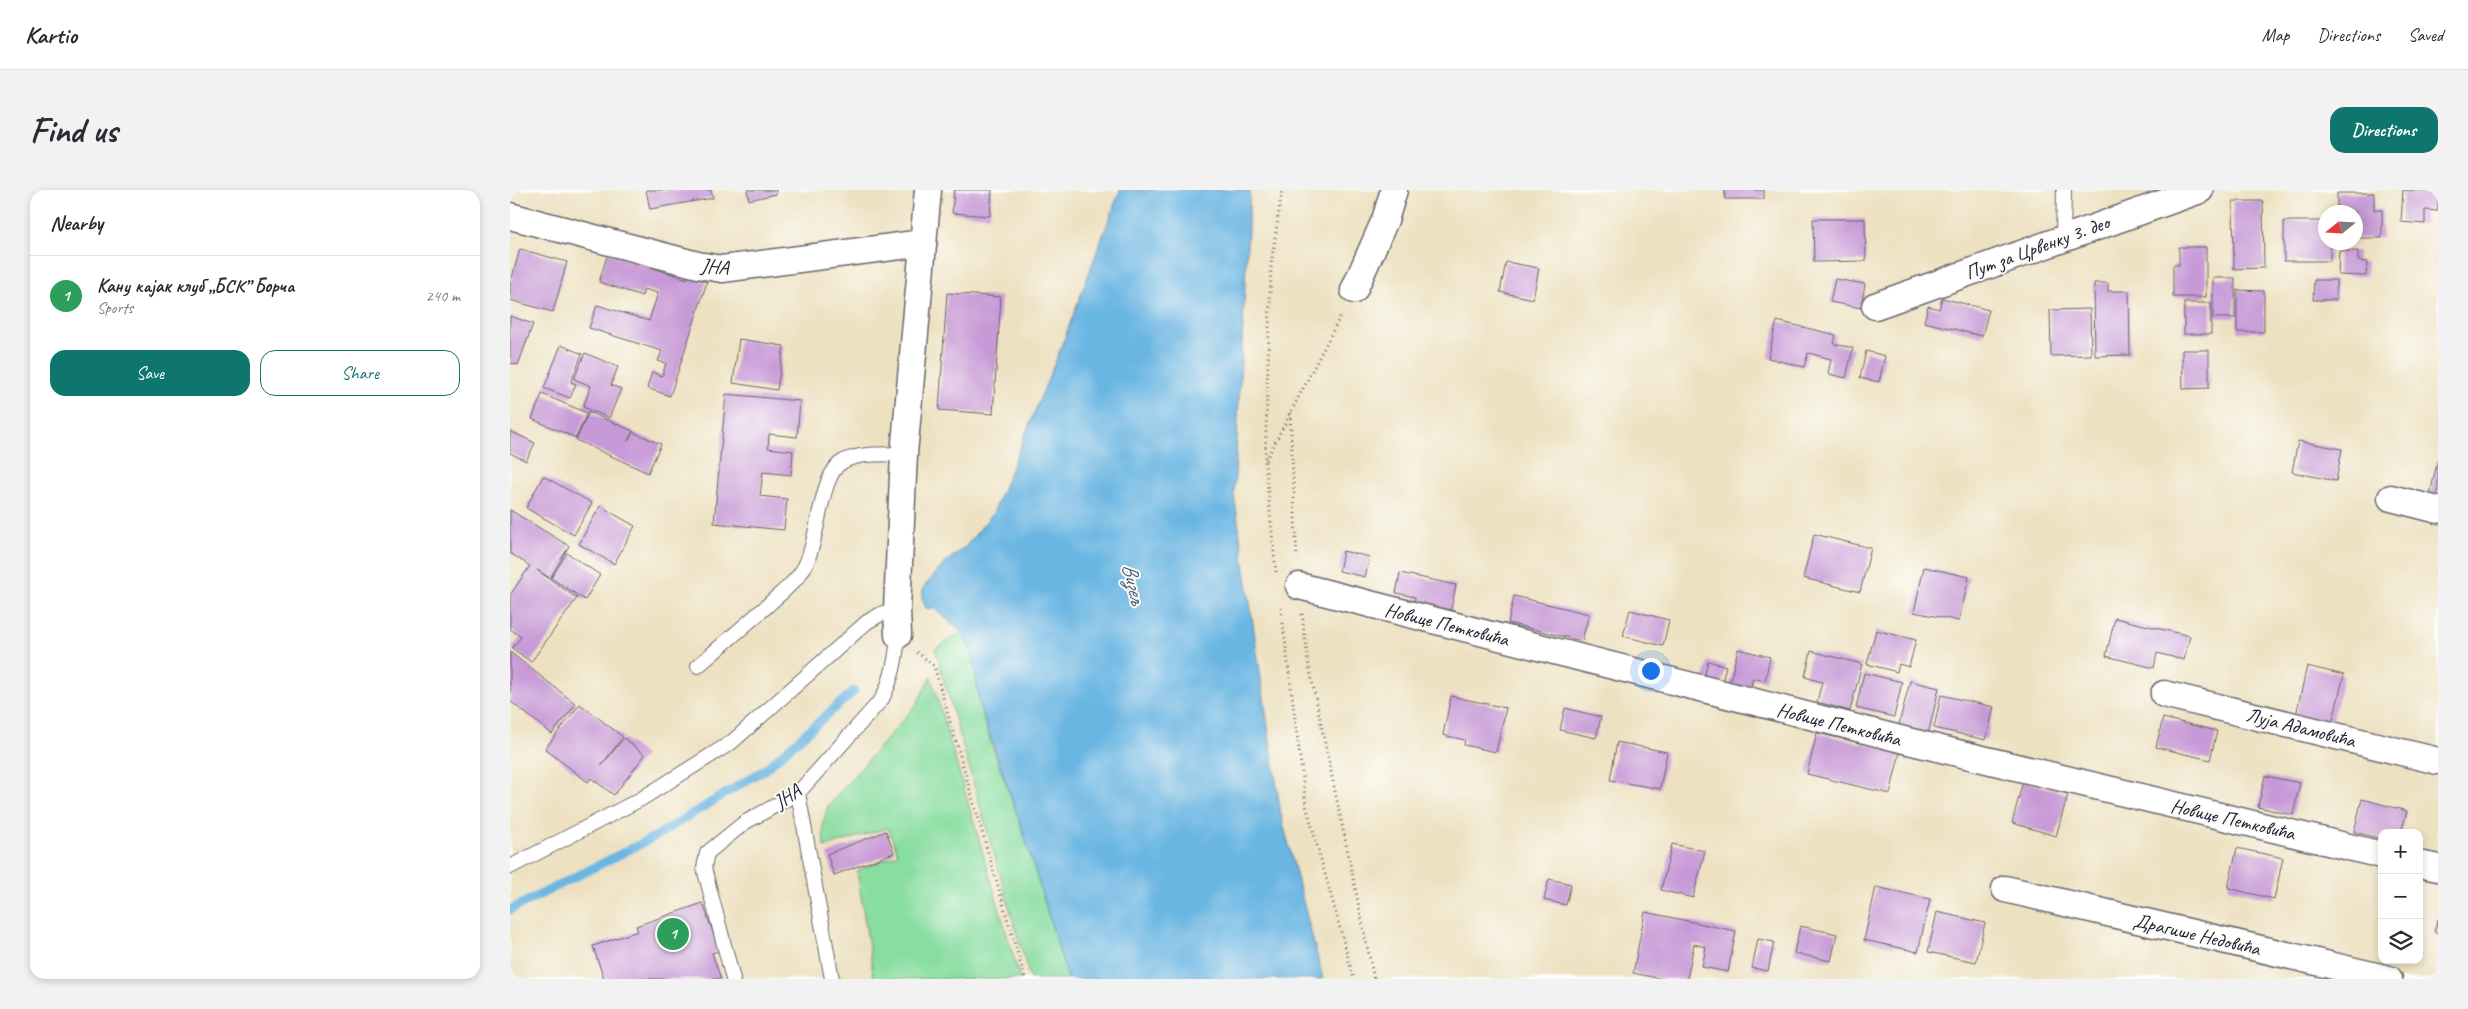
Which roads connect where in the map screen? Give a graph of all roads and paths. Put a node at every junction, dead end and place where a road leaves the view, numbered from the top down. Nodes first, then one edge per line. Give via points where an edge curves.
1 (928, 190) edge
2 (1394, 190) edge
3 (2064, 190) edge
4 (2200, 190) edge
5 (510, 216) edge
6 (2063, 237) junction
7 (923, 243) junction
8 (1354, 290) joint
9 (1875, 306) dead end
10 (1290, 413) junction
11 (904, 454) junction
12 (1265, 462) dead end
13 (2391, 498) dead end
14 (2438, 510) edge
15 (1299, 586) junction
16 (897, 609) junction
17 (898, 635) junction
18 (698, 666) dead end
19 (2164, 694) dead end
20 (2438, 760) edge
21 (798, 793) junction
22 (2378, 854) edge
23 (2423, 865) edge
24 (510, 867) edge
25 (2438, 868) edge
26 (2005, 890) dead end
27 (733, 979) edge
28 (832, 979) edge
29 (1025, 979) edge
30 (1374, 979) edge
31 (2389, 979) edge

1 - 7 street, ЈНА
2 - 8 street via 1385,220
3 - 6 lane
4 - 6 street, Пут за Црвенку 3. део
5 - 7 street, ЈНА via 722,269
6 - 9 street, Пут за Црвенку 3. део
7 - 11 street, ЈНА
8 - 10 path
10 - 12 path
10 - 15 path
11 - 16 street, ЈНА
11 - 18 lane via 854,457 833,470 827,483 815,540 802,571
13 - 14 street
15 - 22 street, Новице Петковића via 1903,740
15 - 30 path via 1308,661
16 - 17 street, ЈНА
16 - 24 lane via 868,622 732,742 673,781
17 - 21 lane, ЈНА via 894,673 882,699
17 - 29 path via 934,666
19 - 20 street, Луја Адамовића
21 - 27 lane, ЈНА via 744,823 710,848 704,859
21 - 28 lane
23 - 25 street
26 - 31 street, Драгише Недовића

